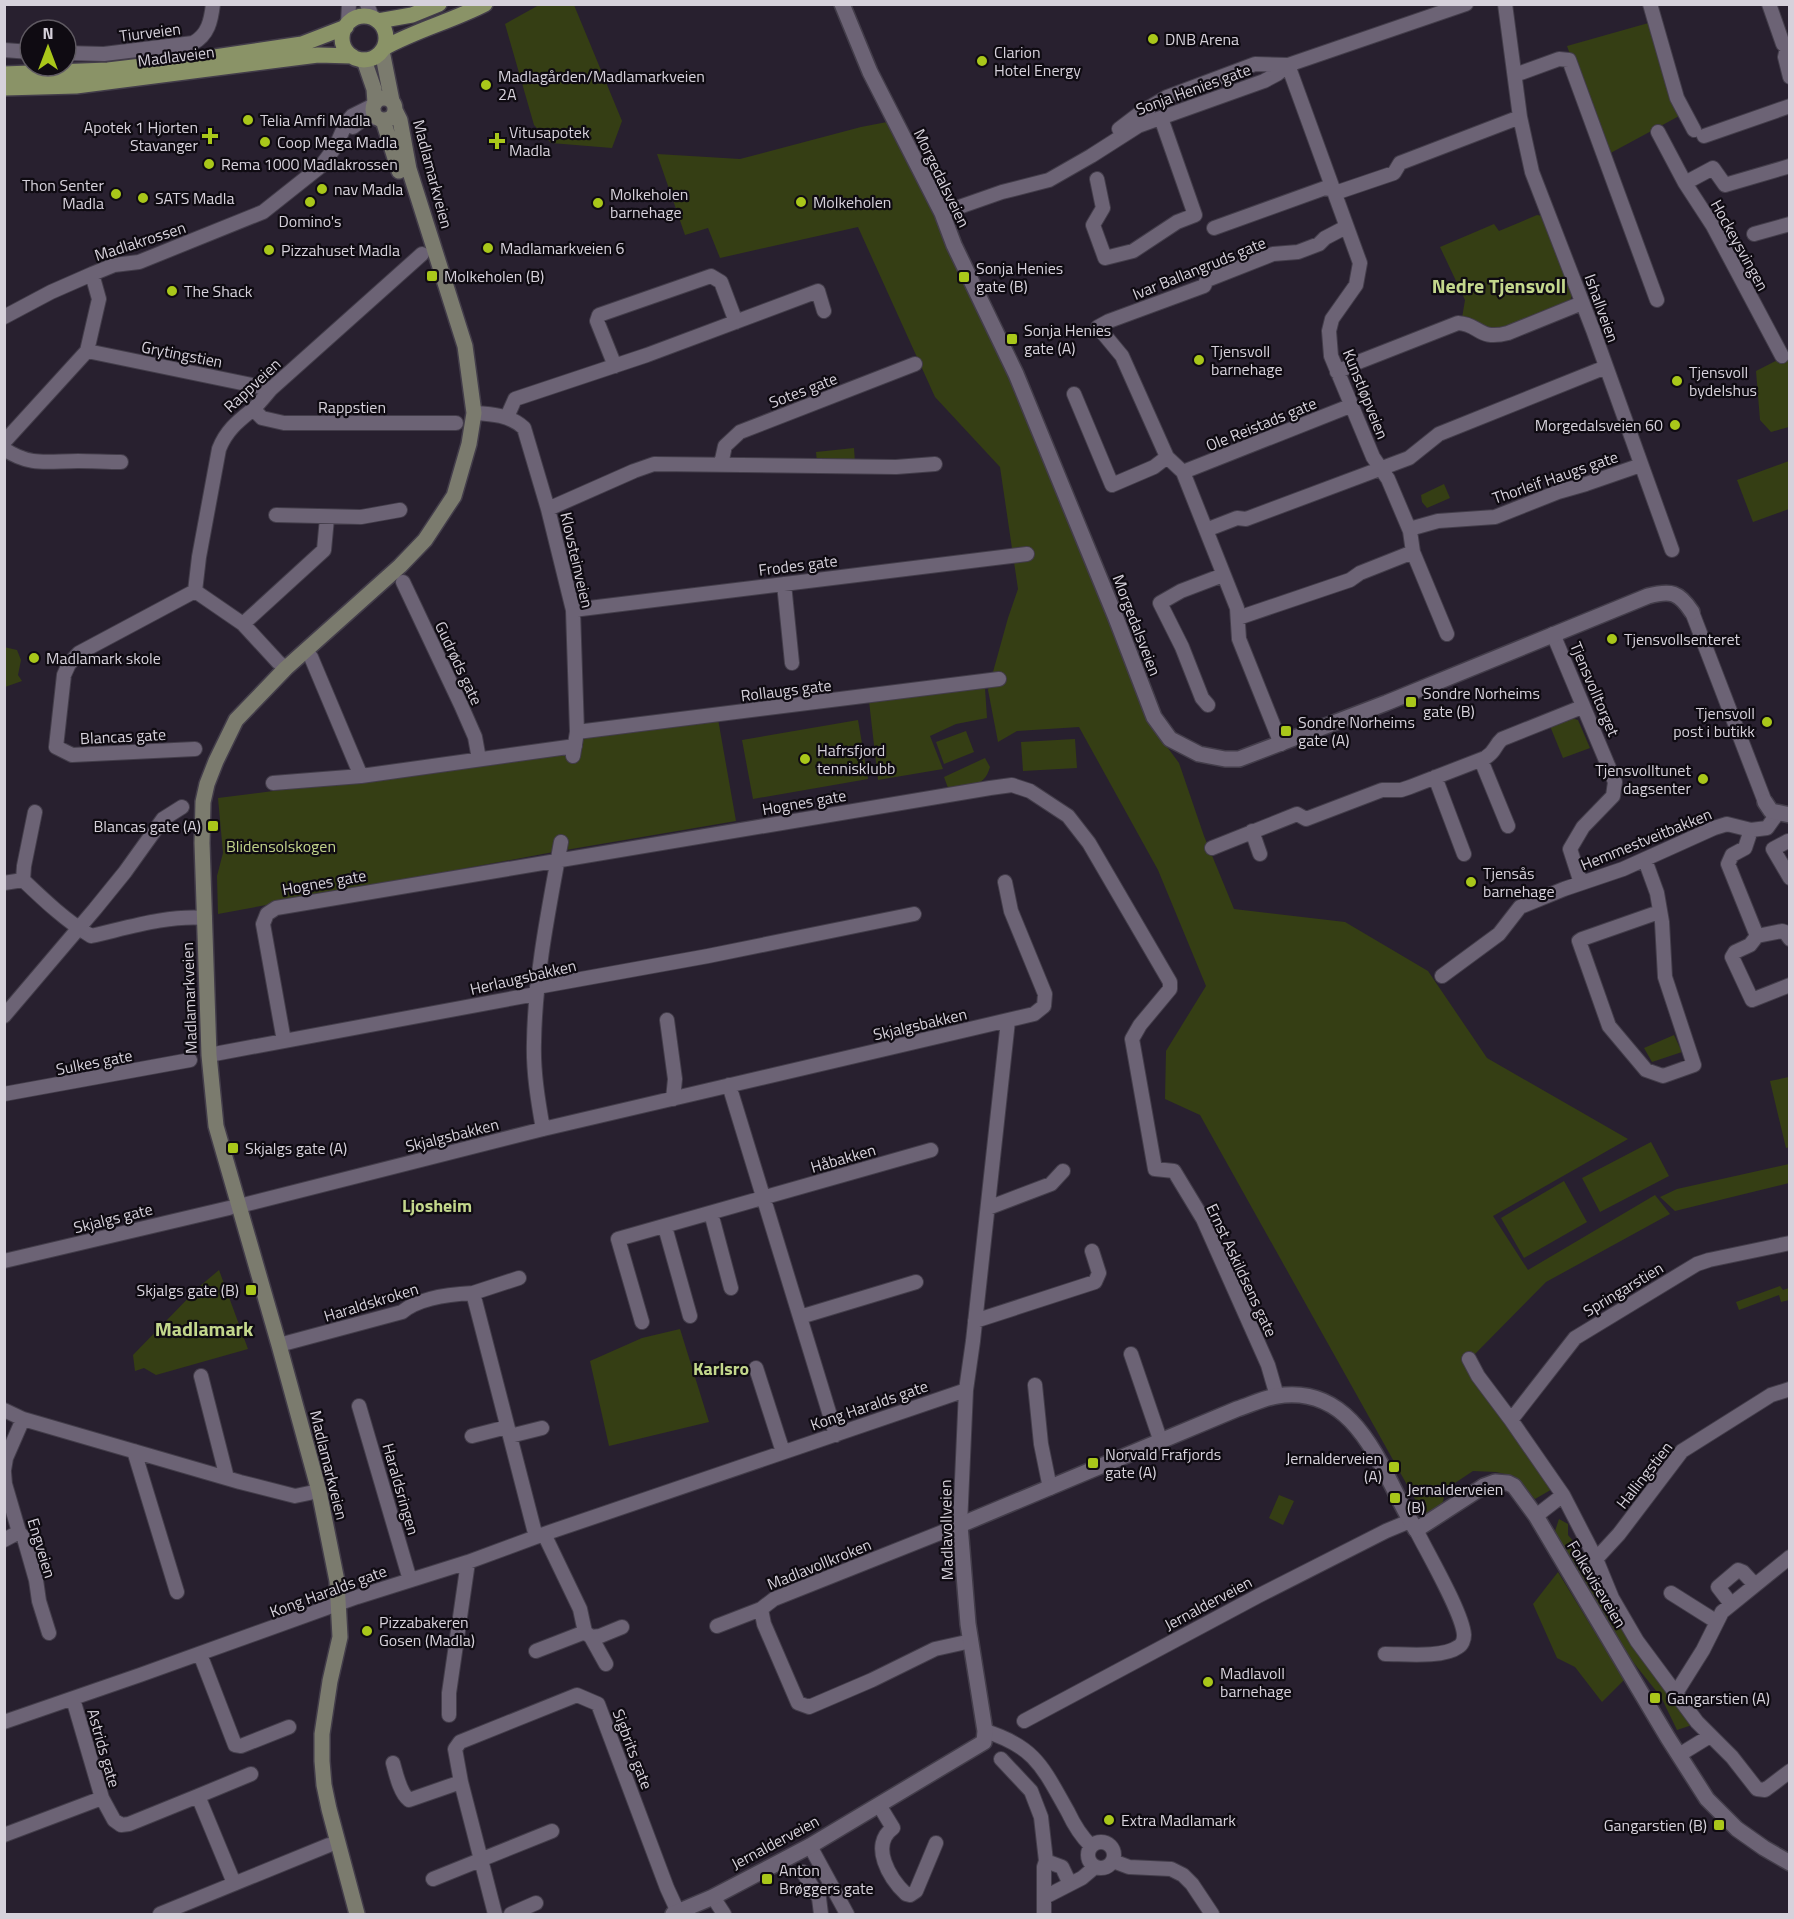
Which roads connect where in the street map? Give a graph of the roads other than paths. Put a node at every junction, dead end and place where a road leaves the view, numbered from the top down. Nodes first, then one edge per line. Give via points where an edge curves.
1 (213, 4) edge
2 (349, 4) edge
3 (440, 4) edge
4 (485, 4) edge
5 (842, 4) edge
6 (1466, 4) edge
7 (1505, 4) edge
8 (1650, 4) edge
9 (1769, 4) edge
10 (372, 14) edge
11 (347, 25) junction
12 (383, 49) junction
13 (1788, 49) edge
14 (78, 53) edge
15 (358, 58) junction
16 (1288, 65) junction
17 (4, 74) edge
18 (1515, 75) junction
19 (1790, 77) edge
20 (4, 88) edge
21 (1790, 106) edge
22 (383, 109) junction
23 (1520, 117) junction
24 (1161, 118) junction
25 (1658, 132) dead end
26 (1108, 143) junction
27 (1790, 166) edge
28 (1097, 178) dead end
29 (1685, 183) junction
30 (1333, 190) junction
31 (942, 213) junction
32 (1790, 224) edge
33 (1214, 228) dead end
34 (1346, 228) junction
35 (1754, 234) dead end
36 (427, 251) junction
37 (92, 274) junction
38 (1658, 300) dead end
39 (1582, 303) junction
40 (824, 311) dead end
41 (4, 317) edge
42 (736, 322) junction
43 (87, 351) junction
44 (1782, 356) dead end
45 (915, 364) dead end
46 (615, 366) junction
47 (1606, 367) junction
48 (1337, 372) junction
49 (271, 389) junction
50 (1074, 394) dead end
51 (1350, 406) junction
52 (253, 409) junction
53 (474, 413) junction
54 (507, 417) junction
55 (456, 423) dead end
56 (4, 442) edge
57 (4, 449) edge
58 (1167, 457) junction
59 (121, 462) dead end
60 (935, 464) dead end
61 (721, 465) junction
62 (1641, 465) junction
63 (1381, 469) junction
64 (1183, 472) junction
65 (549, 509) junction
66 (400, 510) dead end
67 (276, 515) dead end
68 (327, 518) junction
69 (1206, 530) junction
70 (1410, 531) junction
71 (1672, 550) dead end
72 (1413, 552) junction
73 (1027, 554) dead end
74 (1224, 575) junction
75 (403, 582) dead end
76 (784, 584) junction
77 (195, 591) junction
78 (573, 610) junction
79 (1692, 612) joint
80 (1238, 618) junction
81 (243, 624) junction
82 (1447, 634) dead end
83 (1553, 634) junction
84 (311, 657) dead end
85 (792, 663) dead end
86 (286, 668) junction
87 (999, 680) dead end
88 (1208, 705) dead end
89 (1582, 707) junction
90 (1281, 744) junction
91 (575, 745) junction
92 (195, 749) dead end
93 (479, 759) junction
94 (1481, 759) junction
95 (361, 776) junction
96 (1435, 777) junction
97 (273, 783) dead end
98 (1765, 802) joint
99 (182, 807) dead end
100 (35, 812) dead end
101 (1783, 814) edge
102 (1508, 826) dead end
103 (1751, 830) junction
104 (1252, 831) junction
105 (1788, 841) dead end
106 (561, 842) dead end
107 (1212, 848) dead end
108 (1260, 854) dead end
109 (1464, 854) dead end
110 (558, 860) junction
111 (1645, 860) junction
112 (1790, 878) edge
113 (23, 880) junction
114 (1005, 882) dead end
115 (4, 883) edge
116 (1581, 883) junction
117 (1659, 912) junction
118 (914, 914) dead end
119 (205, 918) junction
120 (78, 928) junction
121 (1757, 936) junction
122 (1790, 939) edge
123 (1442, 976) dead end
124 (1790, 985) edge
125 (537, 991) junction
126 (4, 1016) edge
127 (667, 1020) dead end
128 (1008, 1020) junction
129 (284, 1041) junction
130 (209, 1055) junction
131 (190, 1060) dead end
132 (729, 1085) junction
133 (4, 1094) edge
134 (674, 1099) junction
135 (543, 1129) junction
136 (931, 1150) dead end
137 (1164, 1169) joint
138 (1063, 1171) dead end
139 (765, 1199) junction
140 (234, 1207) junction
141 (988, 1208) junction
142 (711, 1213) junction
143 (665, 1227) junction
144 (1790, 1243) edge
145 (1092, 1251) dead end
146 (4, 1261) edge
147 (519, 1278) dead end
148 (916, 1282) dead end
149 (731, 1288) dead end
150 (473, 1293) junction
151 (690, 1316) dead end
152 (800, 1317) junction
153 (975, 1321) junction
154 (642, 1322) dead end
155 (279, 1345) junction
156 (1131, 1354) dead end
157 (1469, 1359) dead end
158 (756, 1368) dead end
159 (201, 1376) dead end
160 (1035, 1385) dead end
161 (1790, 1389) edge
162 (966, 1390) junction
163 (1051, 1395) dead end
164 (1276, 1396) junction
165 (1037, 1400) junction
166 (359, 1406) dead end
167 (4, 1410) edge
168 (22, 1419) junction
169 (1511, 1420) junction
170 (542, 1428) dead end
171 (508, 1431) junction
172 (836, 1435) junction
173 (472, 1436) dead end
174 (1161, 1442) junction
175 (134, 1451) junction
176 (783, 1452) junction
177 (5, 1465) edge
178 (227, 1478) junction
179 (1050, 1488) junction
180 (319, 1491) junction
181 (1563, 1495) junction
182 (1536, 1516) junction
183 (960, 1525) junction
184 (1413, 1525) junction
185 (19, 1532) junction
186 (540, 1535) junction
187 (4, 1540) edge
188 (1790, 1557) edge
189 (1596, 1559) junction
190 (468, 1562) junction
191 (410, 1580) junction
192 (1755, 1585) junction
193 (177, 1592) dead end
194 (1671, 1593) dead end
195 (339, 1604) junction
196 (1731, 1604) junction
197 (760, 1609) junction
198 (1716, 1622) junction
199 (717, 1626) dead end
200 (622, 1627) dead end
201 (49, 1633) dead end
202 (588, 1634) junction
203 (971, 1641) junction
204 (536, 1651) dead end
205 (200, 1654) junction
206 (1385, 1654) dead end
207 (606, 1664) dead end
208 (1676, 1693) junction
209 (73, 1699) junction
210 (448, 1715) dead end
211 (1024, 1721) dead end
212 (4, 1722) edge
213 (288, 1727) dead end
214 (1710, 1736) junction
215 (985, 1737) junction
216 (1679, 1755) junction
217 (1001, 1759) dead end
218 (393, 1763) dead end
219 (1790, 1772) edge
220 (251, 1774) dead end
221 (461, 1782) junction
222 (198, 1796) junction
223 (102, 1798) junction
224 (879, 1805) junction
225 (552, 1831) dead end
226 (4, 1835) edge
227 (332, 1839) junction
228 (936, 1843) dead end
229 (810, 1846) junction
230 (1091, 1846) junction
231 (481, 1861) junction
232 (1046, 1861) junction
233 (1113, 1861) junction
234 (1790, 1863) edge
235 (1095, 1867) junction
236 (803, 1872) dead end
237 (433, 1879) dead end
238 (234, 1883) junction
239 (1071, 1884) junction
240 (712, 1897) junction
241 (1045, 1897) junction
242 (536, 1903) dead end
243 (676, 1913) edge
244 (160, 1914) edge
245 (357, 1914) edge
246 (366, 1914) edge
247 (495, 1914) edge
248 (511, 1914) edge
249 (724, 1914) edge
250 (821, 1914) edge
251 (847, 1914) edge
252 (1044, 1914) edge
253 (1212, 1914) edge

1 - 14 street, Tiurveien via 203,38 193,43 104,54
2 - 11 street
3 - 10 main road via 412,15
4 - 12 main road
5 - 31 street, Morgedalsveien via 870,72
6 - 16 street, Sonja Henies gate
7 - 18 street, Ishallveien
8 - 21 street via 1677,98 1699,133
9 - 13 street
10 - 11 main road
10 - 12 main road via 385,30
11 - 15 main road via 342,39 347,52
11 - 17 main road, Madlaveien via 302,44 212,57 108,70
12 - 15 main road via 375,57
12 - 22 main road, Madlamarkveien
13 - 19 street via 1785,57
15 - 20 main road, Madlaveien via 318,56 76,86
15 - 22 main road, Madlamarkveien
16 - 24 street, Sonja Henies gate via 1264,81
16 - 26 street, Sonja Henies gate via 1256,64 1167,97 1121,127
16 - 30 street, Kunstløpveien
18 - 23 street, Ishallveien
18 - 38 street via 1559,59 1569,60
22 - 36 main road, Madlamarkveien via 399,116 407,162 430,233
22 - 37 street, Madlakrossen via 352,116 321,166 262,212 139,262 114,265
23 - 30 street via 1400,163 1394,172
23 - 39 street, Ishallveien via 1532,172
24 - 26 street, Sonja Henies gate
24 - 28 street via 1195,215 1133,251 1105,258 1093,225 1104,208
25 - 29 street, Hockeysvingen
26 - 31 street, Sonja Henies gate via 1049,180
27 - 29 street, Hockeysvingen via 1725,185 1713,168
29 - 44 street, Hockeysvingen via 1713,226
30 - 33 street via 1325,188
30 - 34 street, Kunstløpveien
31 - 90 street, Morgedalsveien via 1016,374 1154,717 1170,739 1199,754 1239,759
32 - 35 street
34 - 48 street, Kunstløpveien via 1360,263 1356,285 1332,319 1329,331
34 - 58 street, Ivar Ballangruds gate via 1298,252 1273,254 1098,327 1122,356
36 - 49 street, Rappveien
36 - 53 main road, Madlamarkveien via 465,346
37 - 41 street, Madlakrossen
37 - 43 street via 99,299
39 - 47 street, Ishallveien
39 - 48 street via 1496,337 1458,323
40 - 42 street via 818,291
42 - 46 street
42 - 46 street via 721,282 711,276 599,315 597,321
43 - 49 street, Grytingstien
43 - 56 street
45 - 61 street, Sotes gate via 740,432 725,446
46 - 54 street via 515,399
47 - 62 street, Ishallveien
47 - 63 street via 1439,434 1409,458
48 - 51 street, Kunstløpveien
49 - 52 street, Rappveien
50 - 58 street via 1112,485 1154,467
51 - 63 street, Kunstløpveien
51 - 64 street, Ole Reistads gate
52 - 55 street, Rappstien via 262,418 284,423
52 - 77 street, Rappveien via 237,420 219,449
53 - 54 street
53 - 86 main road, Madlamarkveien via 454,496 425,540
54 - 65 street, Klovsteinveien via 524,428
57 - 59 street via 36,463
58 - 64 street
60 - 61 street
61 - 65 street via 645,466
62 - 70 street, Thorleif Haugs gate via 1495,517 1438,521
62 - 71 street, Ishallveien
63 - 69 street
63 - 70 street, Kunstløpveien
64 - 69 street
65 - 78 street, Klovsteinveien
66 - 68 street
67 - 68 street
68 - 81 street via 324,550
69 - 74 street
70 - 72 street, Kunstløpveien
72 - 80 street via 1350,580
72 - 82 street, Kunstløpveien
73 - 76 street, Frodes gate
74 - 80 street
74 - 88 street, Morgedalsveien via 1160,603
75 - 93 street, Gudrøds gate via 475,737
76 - 78 street, Frodes gate
76 - 85 street
77 - 81 street
77 - 92 street, Blancas gate via 79,653 69,664 64,675 56,747 72,755
78 - 91 street, Klovsteinveien
79 - 83 street, Morgedalsveien via 1685,600 1663,592
79 - 98 street
80 - 90 street via 1239,639
81 - 86 street
83 - 89 street, Tjensvolltorget
83 - 90 street, Morgedalsveien
84 - 95 street
86 - 119 main road, Madlamarkveien via 236,720 207,784 202,843
87 - 91 street, Rollaugs gate
89 - 94 street via 1502,739 1495,751
89 - 116 street, Tjensvolltorget via 1615,782 1613,796 1583,827 1570,849
91 - 93 street, Rollaugs gate
93 - 95 street, Rollaugs gate
94 - 96 street
94 - 102 street
95 - 97 street, Rollaugs gate
96 - 104 street via 1401,790 1382,790 1306,819 1297,814
96 - 109 street
98 - 101 street via 1772,811
99 - 120 street via 163,819
100 - 113 street
101 - 103 street via 1767,828
103 - 111 street, Hemmestveitbakken via 1727,824
103 - 121 street via 1746,848 1732,855 1728,864
104 - 107 street
104 - 108 street
105 - 112 street via 1773,849
106 - 110 street
110 - 125 street
110 - 129 street, Hognes gate via 276,908 267,914 263,924
110 - 137 street, Hognes gate via 990,788 1012,785 1030,791 1068,816 1079,830 1170,982 1170,989 1132,1039 1155,1169
111 - 116 street, Hemmestveitbakken
111 - 117 street
113 - 115 street
113 - 120 street
114 - 128 street, Skjalgsbakken via 1011,912 1045,998 1039,1011
116 - 123 street, Hemmestveitbakken via 1520,907 1499,934
117 - 117 street via 1579,941 1609,1026 1646,1070 1663,1076 1694,1065 1665,977
118 - 125 street, Herlaugsbakken
119 - 120 street via 144,924 91,936
119 - 130 main road, Madlamarkveien
120 - 126 street
121 - 122 street via 1782,931
121 - 124 street via 1732,957 1752,1000
125 - 129 street, Herlaugsbakken
125 - 135 street via 534,1044
127 - 134 street
128 - 132 street, Skjalgsbakken
128 - 141 street, Madlavollveien
129 - 130 street, Herlaugsbakken
130 - 140 main road, Madlamarkveien via 216,1126
131 - 133 street, Sulkes gate
132 - 134 street, Skjalgsbakken
132 - 139 street
134 - 135 street, Skjalgsbakken
135 - 140 street, Skjalgsbakken
136 - 139 street, Håbakken
137 - 164 street, Ernst Askildsens gate via 1174,1171 1203,1219 1268,1365
138 - 141 street via 1051,1184
139 - 142 street, Håbakken
139 - 152 street
140 - 146 street, Skjalgs gate
140 - 155 main road, Madlamarkveien
141 - 153 street, Madlavollveien
142 - 143 street, Håbakken
142 - 149 street
143 - 151 street
143 - 154 street, Håbakken via 618,1239
144 - 169 street, Springarstien via 1697,1264 1575,1338
145 - 153 street via 1099,1273 1095,1282
147 - 150 street, Haraldskroken
148 - 152 street
150 - 155 street, Haraldskroken via 452,1294 409,1306 402,1312
150 - 171 street
152 - 172 street
153 - 162 street, Madlavollveien
155 - 180 main road, Madlamarkveien
156 - 174 street
157 - 169 street
158 - 176 street
159 - 178 street
160 - 165 street
161 - 189 street, Hallingstien via 1771,1395 1682,1451
162 - 172 street, Kong Haralds gate
162 - 183 street, Madlavollveien
163 - 165 street
164 - 174 street
164 - 184 street via 1313,1398 1346,1415 1366,1436
165 - 179 street
166 - 191 street, Haraldsringen
167 - 168 street
168 - 175 street
168 - 177 street, Engveien
169 - 181 street
170 - 171 street
171 - 173 street
171 - 186 street
172 - 176 street, Kong Haralds gate
174 - 179 street
175 - 178 street
175 - 193 street
176 - 186 street, Kong Haralds gate
177 - 185 street, Engveien via 5,1484
178 - 180 street via 295,1496
179 - 183 street
180 - 195 main road, Madlamarkveien
181 - 182 street
181 - 189 street
182 - 184 street, Folkeviseveien via 1514,1486 1495,1482
182 - 216 street, Folkeviseveien
183 - 197 street, Madlavollkroken via 774,1599
183 - 203 street, Madlavollveien
184 - 206 street via 1458,1614 1463,1642 1443,1653
184 - 211 street, Jernalderveien via 1386,1531
185 - 187 street
185 - 201 street, Engveien via 24,1538
186 - 190 street, Kong Haralds gate
186 - 202 street via 580,1609
188 - 192 street
189 - 208 street via 1612,1598 1637,1641
190 - 191 street, Kong Haralds gate
190 - 210 street
191 - 195 street, Kong Haralds gate
192 - 196 street
192 - 196 street via 1741,1570 1731,1575 1719,1587
194 - 198 street
195 - 205 street, Kong Haralds gate
195 - 227 main road, Madlamarkveien via 340,1637 322,1734
196 - 198 street
197 - 199 street
197 - 203 street, Madlavollkroken via 798,1703 810,1707 935,1649
198 - 208 street
200 - 202 street via 600,1636
202 - 204 street
202 - 207 street
203 - 215 street, Madlavollveien
205 - 209 street, Kong Haralds gate
205 - 213 street via 235,1745
208 - 214 street
209 - 212 street, Kong Haralds gate
209 - 223 street, Astrids gate
214 - 216 street
214 - 219 street via 1757,1789 1765,1790
215 - 224 street, Jernalderveien
215 - 230 street via 1008,1738 1036,1759
216 - 234 street, Folkeviseveien via 1719,1812
217 - 232 street via 1035,1799
218 - 221 street via 409,1800
220 - 222 street, Astrids gate
221 - 231 street
221 - 243 street, Sigbrits gate via 455,1752 459,1742 577,1695 598,1704
222 - 223 street, Astrids gate via 125,1825 114,1820
222 - 238 street
223 - 226 street
224 - 228 street via 893,1828 887,1833 882,1856 906,1894 916,1891
224 - 229 street, Jernalderveien
225 - 231 street
227 - 238 street
227 - 245 main road, Madlamarkveien
227 - 246 main road, Madlamarkveien
229 - 240 street, Jernalderveien
229 - 251 street
230 - 233 street via 1099,1842 1108,1845 1114,1853
230 - 235 street via 1088,1857
231 - 237 street
231 - 247 street
232 - 239 street via 1062,1867
232 - 241 street
233 - 235 street via 1105,1867
233 - 253 street via 1129,1867 1171,1869 1183,1875
235 - 239 street
236 - 250 street via 819,1898
238 - 244 street
239 - 241 street
240 - 243 street, Jernalderveien
240 - 249 street
241 - 252 street
242 - 248 street

